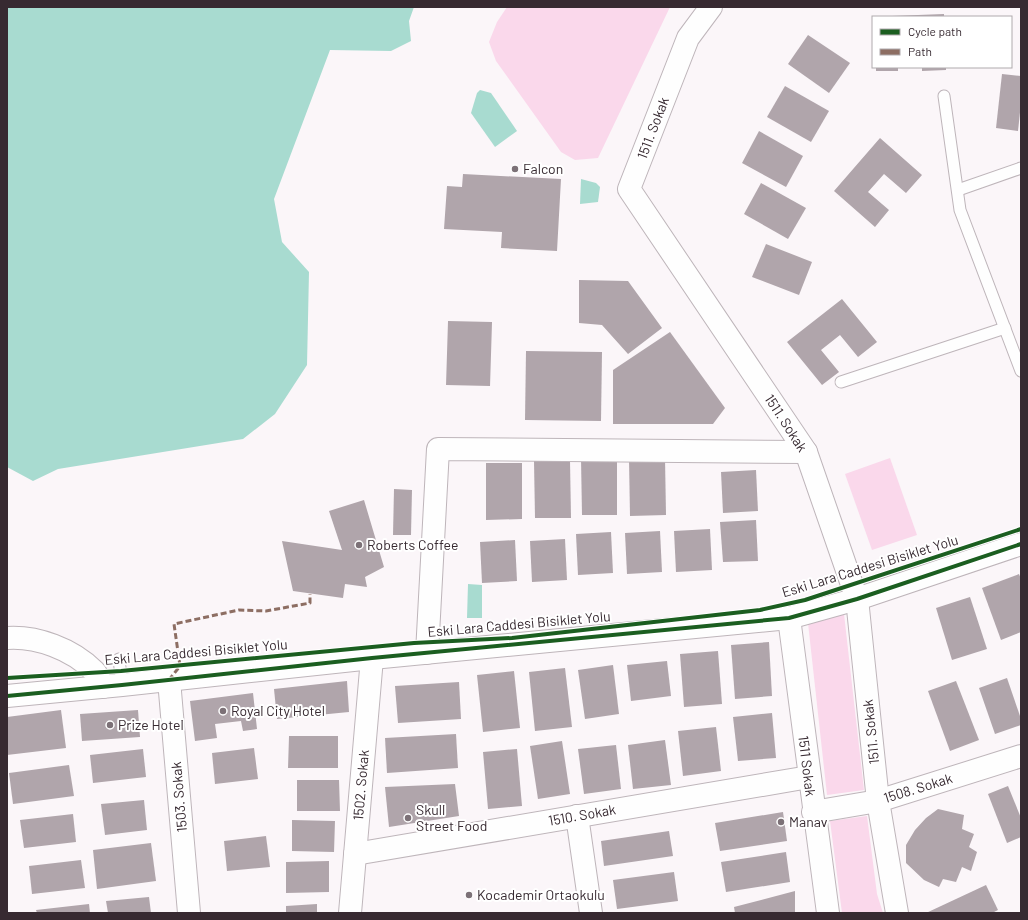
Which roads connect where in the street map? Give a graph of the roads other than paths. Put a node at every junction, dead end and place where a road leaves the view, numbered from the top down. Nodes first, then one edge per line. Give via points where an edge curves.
1 (711, 7) edge
2 (944, 96) dead end
3 (1021, 168) edge
4 (958, 190) junction
5 (1005, 328) junction
6 (1021, 371) edge
7 (841, 382) dead end
8 (806, 452) junction
9 (1021, 544) edge
10 (857, 599) junction
11 (789, 618) junction
12 (12, 635) edge
13 (427, 653) junction
14 (372, 658) junction
15 (118, 659) dead end
16 (169, 680) junction
17 (112, 686) junction
18 (7, 696) edge
19 (1021, 756) edge
20 (809, 777) junction
21 (878, 801) junction
22 (813, 812) junction
23 (576, 816) junction
24 (355, 854) junction
25 (189, 913) edge
26 (350, 913) edge
27 (591, 913) edge
28 (828, 913) edge
29 (897, 913) edge

1 - 8 street, 1511. Sokak via 688,38 629,189
2 - 4 lane
3 - 4 lane
4 - 5 lane via 960,210
5 - 6 lane
5 - 7 lane
8 - 10 street, 1511. Sokak
8 - 13 street via 438,449
9 - 10 street
10 - 11 street
10 - 21 street, 1511. Sokak
11 - 13 street
11 - 20 street, 1511 Sokak
12 - 17 street via 64,649
13 - 14 street
14 - 16 street
14 - 24 street, 1502. Sokak
15 - 17 lane
16 - 17 street
16 - 25 street, 1503. Sokak
17 - 18 street
19 - 21 street, 1508. Sokak
20 - 22 street, 1511 Sokak
20 - 23 street, 1510. Sokak
21 - 22 street, 1508. Sokak
21 - 29 street, 1511. Sokak
22 - 28 street, 1511 Sokak
23 - 24 street, 1510. Sokak
23 - 27 street
24 - 26 street, 1502. Sokak

